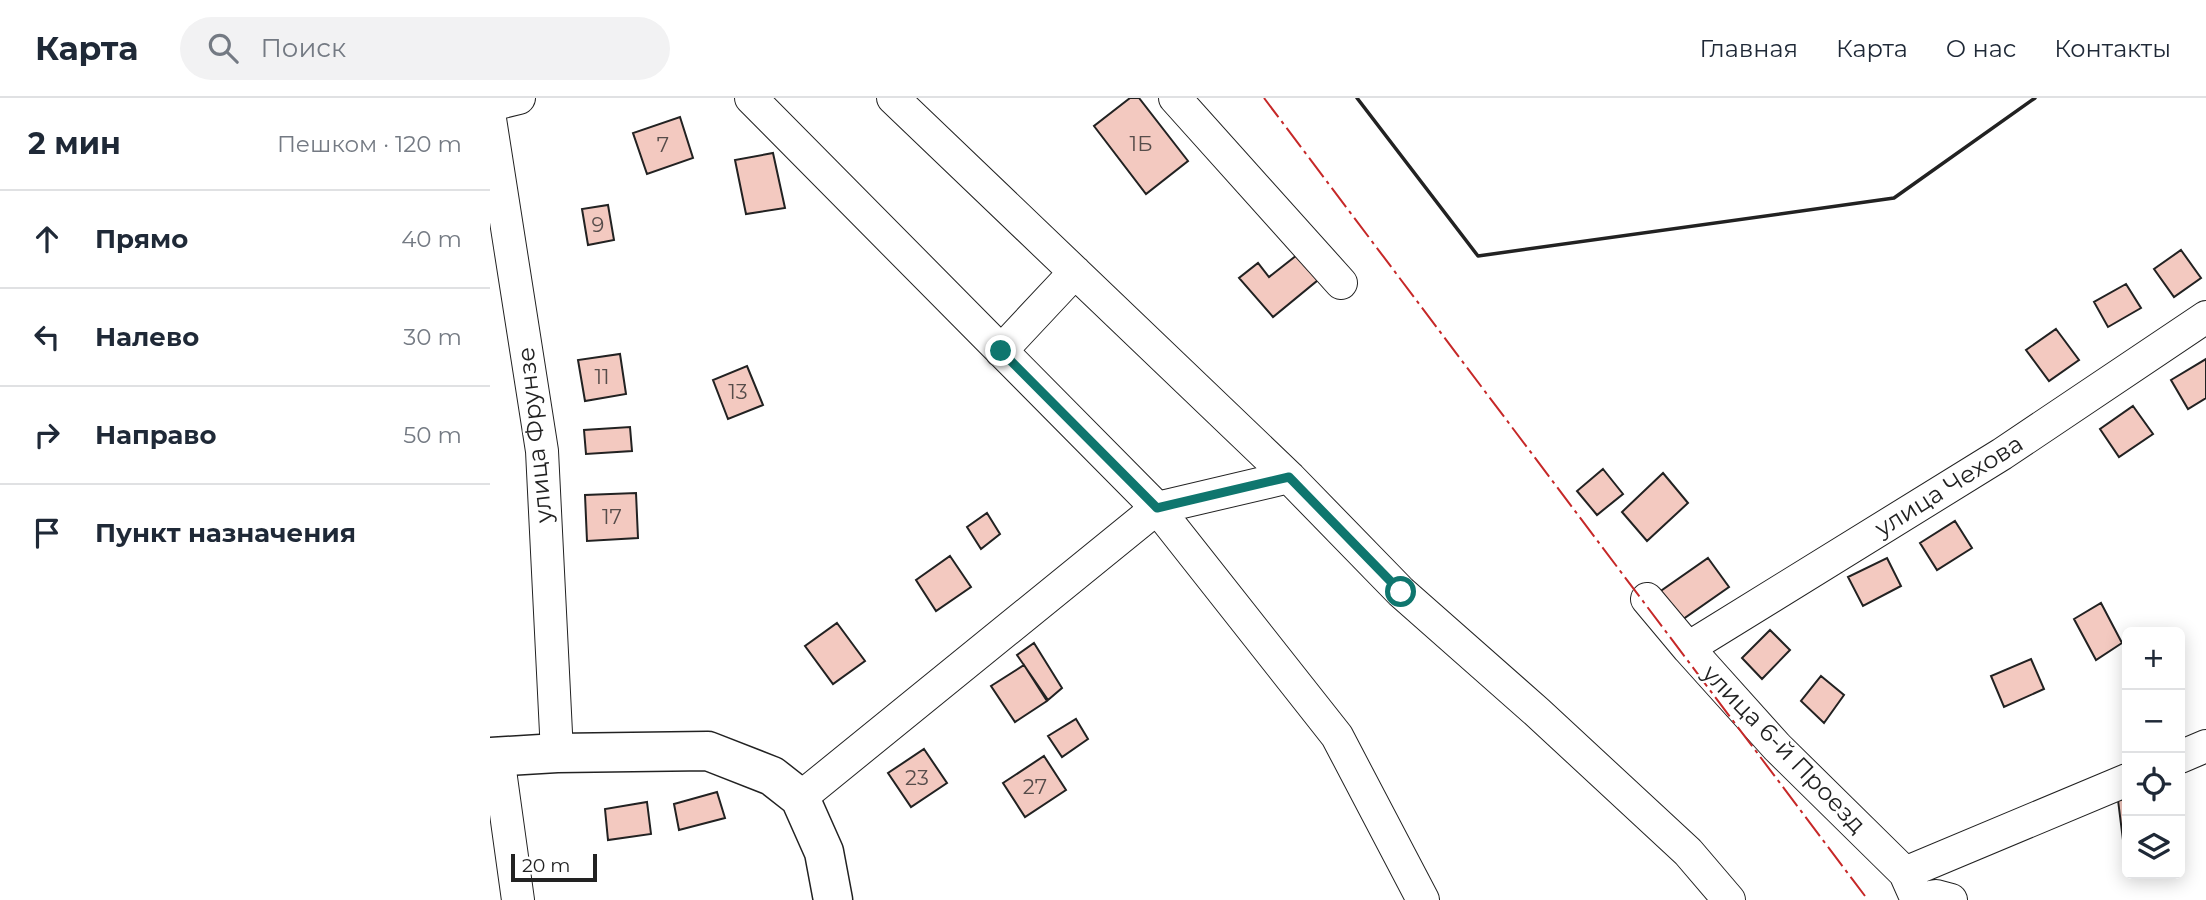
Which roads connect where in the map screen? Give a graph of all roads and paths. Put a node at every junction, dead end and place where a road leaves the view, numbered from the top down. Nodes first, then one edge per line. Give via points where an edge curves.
1 (519, 98) edge
2 (751, 98) edge
3 (893, 98) edge
4 (1175, 98) edge
5 (490, 105) edge
6 (490, 119) edge
7 (1075, 272) junction
8 (1341, 283) dead end
9 (2206, 317) edge
10 (1001, 351) junction
11 (1289, 477) junction
12 (1157, 508) junction
13 (1647, 599) dead end
14 (1688, 648) junction
15 (2206, 746) edge
16 (557, 753) junction
17 (2185, 755) edge
18 (494, 756) edge
19 (2122, 783) edge
20 (786, 787) junction
21 (1913, 891) edge
22 (518, 900) edge
23 (833, 900) edge
24 (1423, 900) edge
25 (1729, 900) edge
26 (1951, 900) edge

1 - 5 street
2 - 10 street
3 - 7 street
4 - 8 street
6 - 16 street, улица Фрунзе via 542,451
7 - 10 street
7 - 11 street
9 - 14 street, улица Чехова via 2002,454
10 - 12 street
11 - 12 street
11 - 25 street via 1401,592 1688,852
12 - 20 street
12 - 24 street via 1337,736
13 - 14 street, улица 6-й Проезд
14 - 21 street, улица 6-й Проезд
15 - 17 street
16 - 18 highway
16 - 20 highway via 708,751
18 - 22 street
19 - 21 street
20 - 23 highway via 824,852
21 - 26 street

